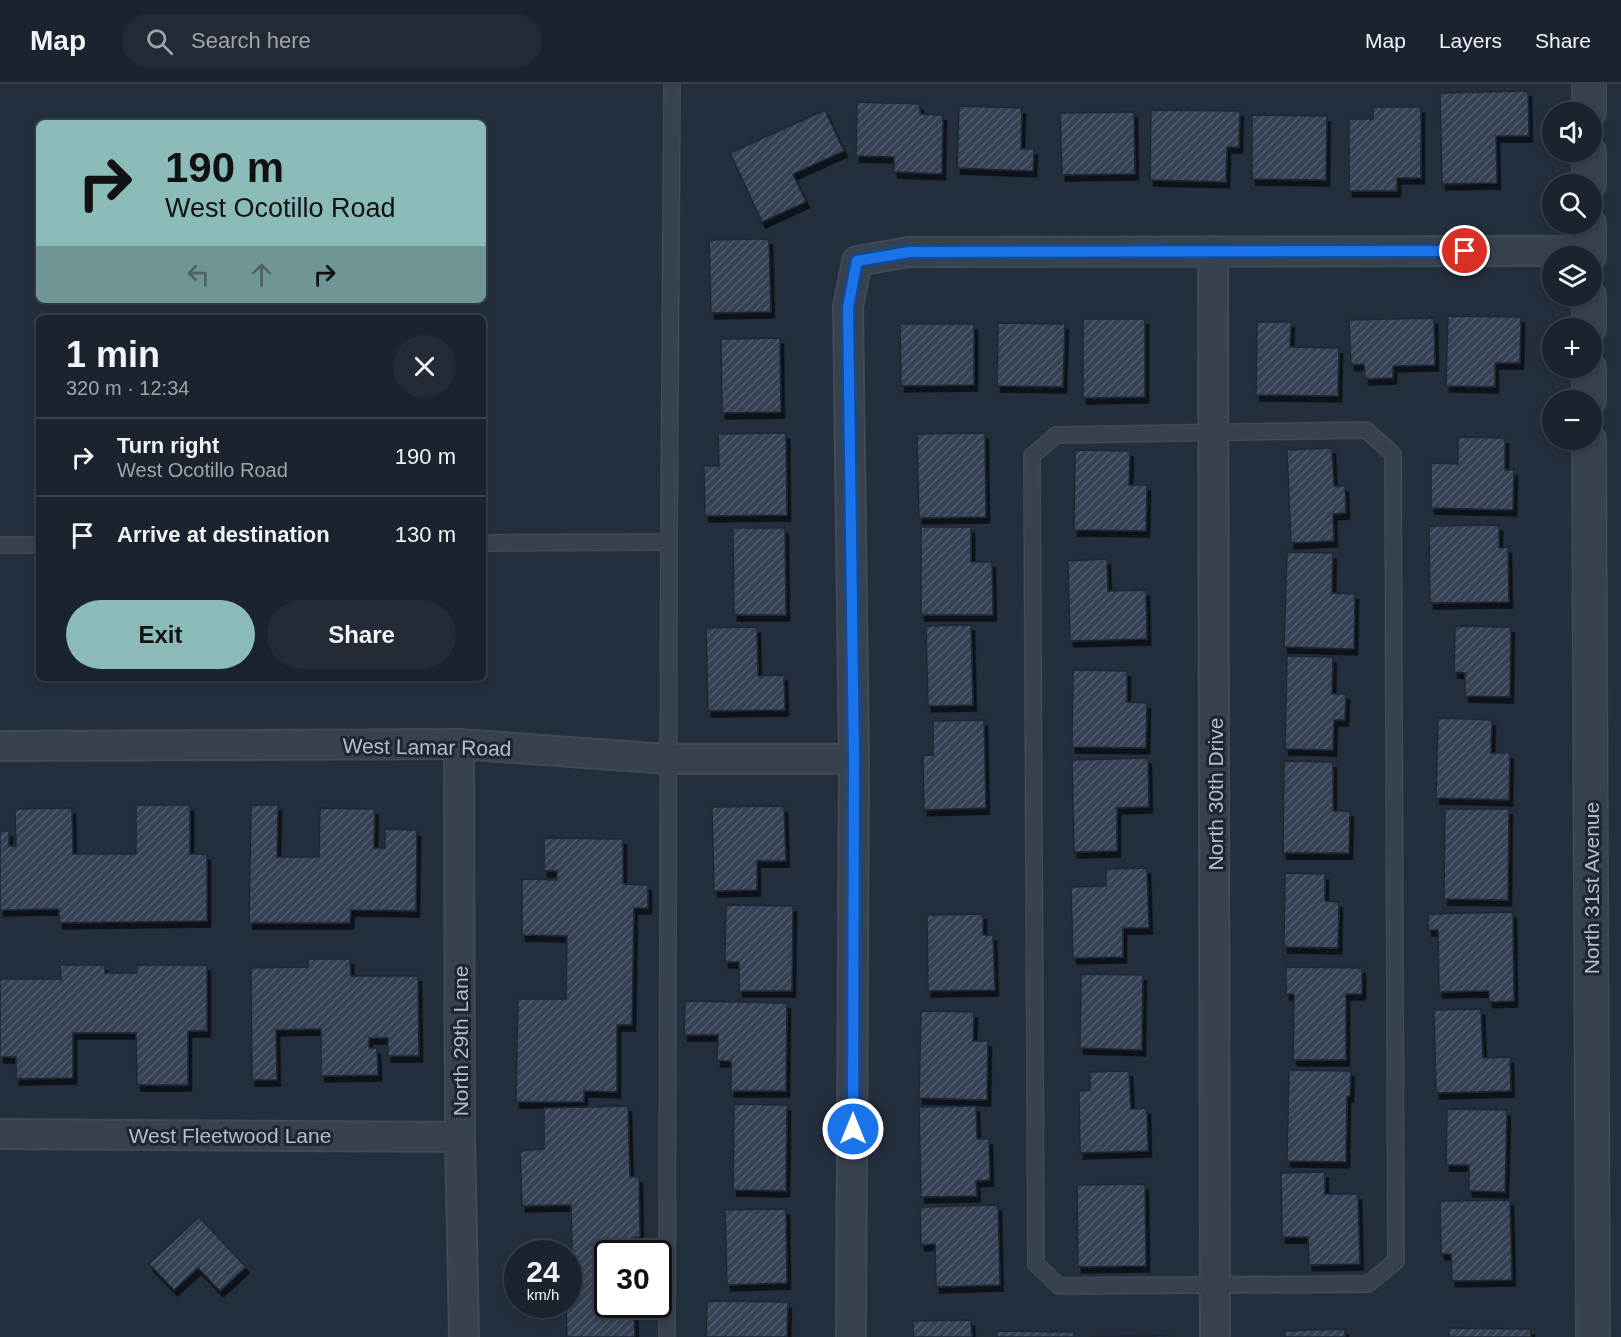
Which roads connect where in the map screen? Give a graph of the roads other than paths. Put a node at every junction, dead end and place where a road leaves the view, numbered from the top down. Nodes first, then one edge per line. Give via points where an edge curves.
1 (672, 84) edge
2 (1589, 84) edge
3 (1589, 102) edge
4 (1589, 244) edge
5 (1213, 252) junction
6 (1214, 433) junction
7 (1589, 450) edge
8 (669, 542) junction
9 (486, 543) edge
10 (0, 545) edge
11 (36, 545) edge
12 (459, 744) junction
13 (0, 746) edge
14 (668, 759) junction
15 (854, 759) junction
16 (0, 1134) edge
17 (460, 1137) junction
18 (1215, 1285) junction
19 (464, 1337) edge
20 (667, 1337) edge
21 (852, 1337) edge
22 (1215, 1337) edge
23 (1593, 1337) edge

1 - 8 lane
2 - 3 street
4 - 5 street
5 - 6 street, North 30th Drive
5 - 15 street via 909,252 857,261 848,307
6 - 18 street, North 30th Drive
6 - 18 lane via 1366,430 1393,454 1396,1249 1396,1261 1368,1284
6 - 18 lane via 1056,435 1032,456 1032,480 1035,1264 1059,1286
7 - 23 street, North 31st Avenue
8 - 9 lane
8 - 14 lane
10 - 11 lane
12 - 13 street, West Lamar Road
12 - 14 street, West Lamar Road
12 - 17 street, North 29th Lane
14 - 15 street, West Lamar Road
14 - 20 lane
15 - 21 street
16 - 17 street, West Fleetwood Lane
17 - 19 street, North 29th Lane
18 - 22 street, North 30th Drive

